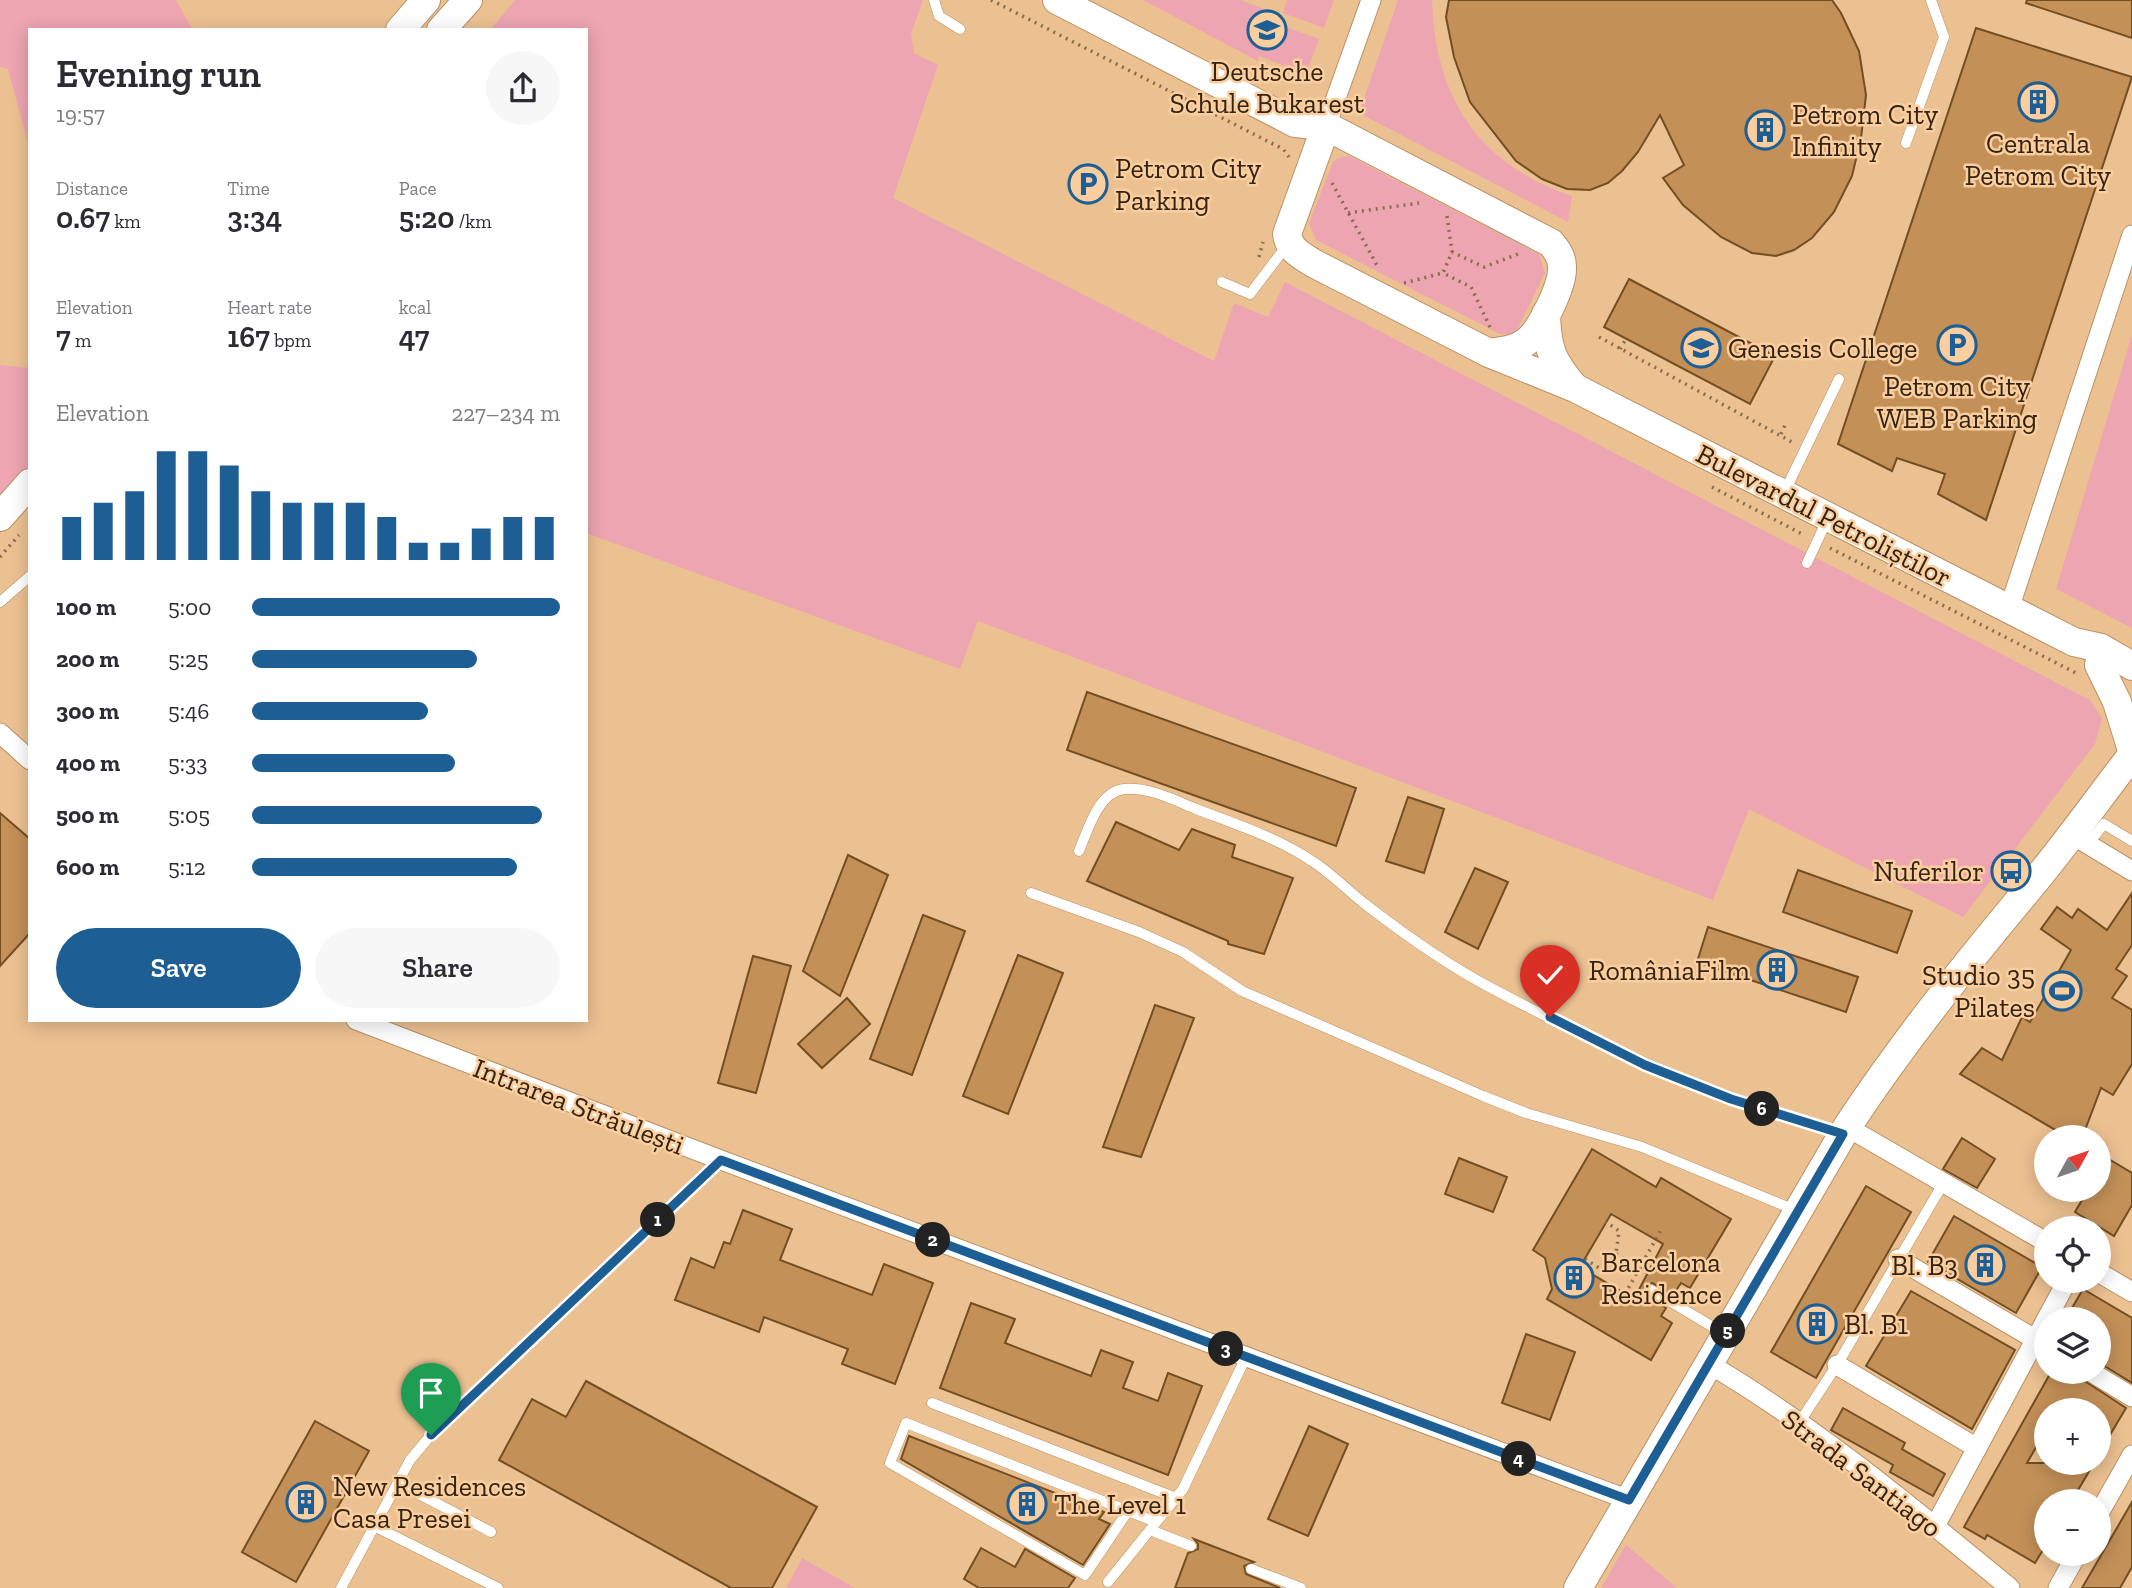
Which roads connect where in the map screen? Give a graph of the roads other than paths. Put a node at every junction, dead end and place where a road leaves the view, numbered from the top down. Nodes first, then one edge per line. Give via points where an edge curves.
1 (426, 0) edge
2 (468, 0) edge
3 (934, 0) edge
4 (1057, 0) edge
5 (1371, 0) edge
6 (1931, 0) edge
7 (402, 28) edge
8 (443, 28) edge
9 (960, 29) dead end
10 (1326, 127) junction
11 (1906, 143) dead end
12 (2132, 235) edge
13 (1288, 244) junction
14 (1222, 282) dead end
15 (1546, 314) junction
16 (1490, 341) junction
17 (1839, 379) dead end
18 (1575, 388) junction
19 (28, 487) edge
20 (1784, 495) junction
21 (1828, 518) junction
22 (11, 524) edge
23 (1807, 563) dead end
24 (28, 578) edge
25 (0, 602) edge
26 (2009, 609) junction
27 (2132, 654) edge
28 (2100, 656) junction
29 (2132, 666) edge
30 (2132, 692) edge
31 (0, 733) edge
32 (2132, 750) edge
33 (2132, 755) edge
34 (28, 758) edge
35 (2079, 840) junction
36 (2132, 841) edge
37 (1079, 851) dead end
38 (2132, 871) edge
39 (1031, 893) dead end
40 (361, 1022) edge
41 (1845, 1130) junction
42 (721, 1160) junction
43 (1944, 1182) junction
44 (1797, 1211) junction
45 (2034, 1235) edge
46 (1898, 1259) junction
47 (2111, 1280) edge
48 (1651, 1290) dead end
49 (2132, 1292) edge
50 (1726, 1335) junction
51 (2034, 1338) edge
52 (2034, 1354) edge
53 (1246, 1357) junction
54 (1709, 1364) junction
55 (1837, 1365) junction
56 (2111, 1384) edge
57 (2132, 1397) edge
58 (932, 1403) dead end
59 (1799, 1424) junction
60 (1977, 1448) junction
61 (2132, 1455) edge
62 (398, 1483) junction
63 (2111, 1492) edge
64 (1176, 1498) junction
65 (1629, 1500) junction
66 (1128, 1511) junction
67 (374, 1526) junction
68 (1153, 1526) junction
69 (1935, 1526) junction
70 (491, 1532) dead end
71 (1191, 1546) dead end
72 (2070, 1566) edge
73 (1251, 1569) dead end
74 (1108, 1582) dead end
75 (341, 1588) edge
76 (498, 1588) edge
77 (1301, 1588) edge
78 (1578, 1588) edge
79 (2010, 1588) edge
80 (2058, 1588) edge

1 - 7 street
2 - 8 street
3 - 9 lane via 939,16
4 - 10 street, Bulevardul Petroliștilor via 1295,123
5 - 10 street
6 - 11 lane via 1944,37
10 - 13 street via 1287,234
10 - 15 street, Bulevardul Petroliștilor via 1550,243 1563,269
12 - 26 street
13 - 14 lane via 1251,294
13 - 16 street, Bulevardul Petroliștilor via 1315,264
15 - 16 street, Bulevardul Petroliștilor via 1529,340 1512,349
15 - 18 street, Bulevardul Petroliștilor via 1548,348
16 - 18 street, Bulevardul Petroliștilor
17 - 20 lane
18 - 20 street, Bulevardul Petroliștilor
19 - 22 street
20 - 21 street, Bulevardul Petroliștilor
21 - 23 lane
21 - 26 street, Bulevardul Petroliștilor
24 - 25 lane
26 - 28 street, Bulevardul Petroliștilor
27 - 28 street
28 - 29 street, Bulevardul Petroliștilor
28 - 30 street, Bulevardul Petroliștilor
28 - 32 street
31 - 34 street
33 - 35 street
35 - 36 lane via 2104,824
35 - 38 street
35 - 41 street via 1940,995
37 - 41 lane via 1096,812 1110,796 1123,789 1151,792 1264,835 1312,861 1366,905 1472,976 1645,1065 1731,1099
39 - 44 lane via 1139,932 1183,952 1242,991 1483,1096 1642,1147
40 - 42 street, Intrarea Străulești
41 - 43 street
41 - 44 street
42 - 53 street, Intrarea Străulești
42 - 62 lane via 431,1435
43 - 45 street
43 - 46 lane
44 - 50 street
46 - 51 street
46 - 55 lane
47 - 49 street
48 - 50 lane
50 - 54 street
52 - 60 street
53 - 64 lane
53 - 65 street, Intrarea Străulești
54 - 59 street, Strada Santiago
54 - 65 street
55 - 59 lane
55 - 60 street
56 - 57 street
58 - 64 lane
59 - 69 street, Strada Santiago
60 - 69 street
61 - 63 street
62 - 67 lane
62 - 70 lane
64 - 68 lane
65 - 78 street
66 - 66 lane via 906,1423 890,1464 1086,1574
66 - 68 lane
67 - 75 lane
67 - 76 lane
68 - 71 lane
68 - 74 lane
69 - 79 street, Strada Santiago
72 - 80 street
73 - 77 lane

